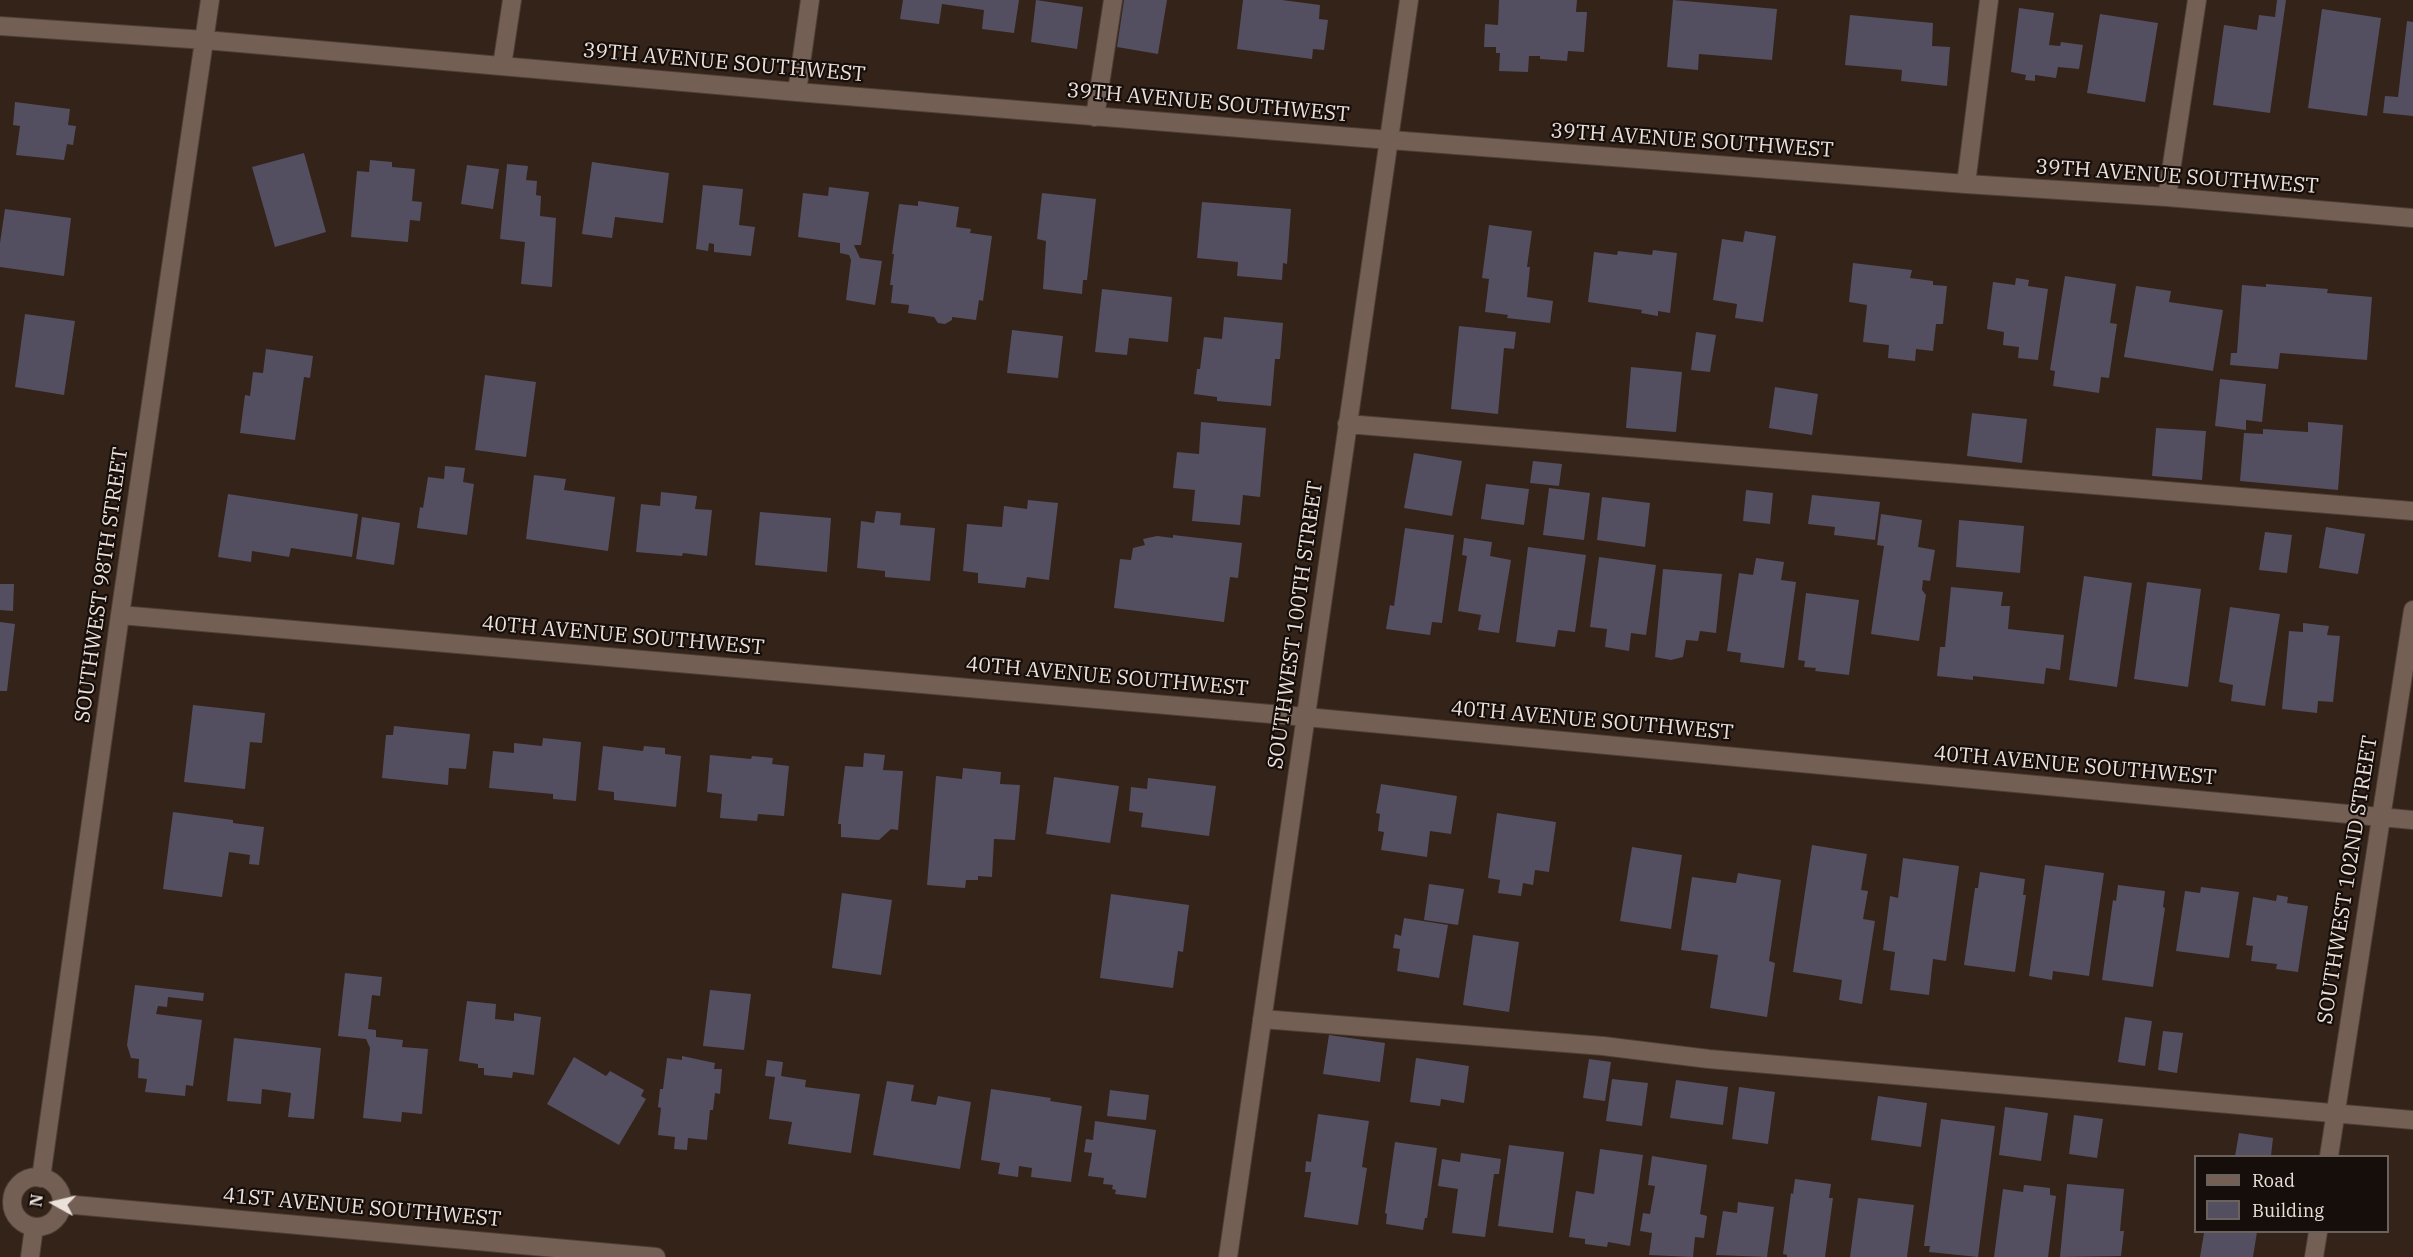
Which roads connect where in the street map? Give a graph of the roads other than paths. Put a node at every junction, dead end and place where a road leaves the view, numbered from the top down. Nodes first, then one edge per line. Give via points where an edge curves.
1 (210, 0) edge
2 (513, 0) edge
3 (810, 0) edge
4 (1113, 0) edge
5 (1409, 0) edge
6 (1989, 0) edge
7 (2197, 0) edge
8 (0, 26) edge
9 (205, 40) junction
10 (502, 66) junction
11 (797, 92) junction
12 (1095, 117) junction
13 (1387, 140) junction
14 (1966, 184) junction
15 (2167, 197) junction
16 (2413, 218) edge
17 (1347, 424) junction
18 (2413, 511) edge
19 (2413, 610) edge
20 (120, 615) junction
21 (1306, 717) junction
22 (2380, 817) junction
23 (2413, 820) edge
24 (1262, 1019) junction
25 (2336, 1112) junction
26 (2413, 1120) edge
27 (2329, 1155) edge
28 (41, 1178) junction
29 (6, 1199) edge
30 (63, 1204) junction
31 (34, 1227) junction
32 (2318, 1233) edge
33 (30, 1257) edge
34 (656, 1257) edge
35 (1228, 1257) edge
36 (2314, 1257) edge

1 - 9 street, SOUTHWEST 98TH STREET
2 - 10 street
3 - 11 street
4 - 12 street
5 - 13 street, SOUTHWEST 100TH STREET
6 - 14 street
7 - 15 street
8 - 9 street, 39TH AVENUE SOUTHWEST
9 - 10 street, 39TH AVENUE SOUTHWEST
9 - 20 street, SOUTHWEST 98TH STREET
10 - 11 street, 39TH AVENUE SOUTHWEST
11 - 12 street, 39TH AVENUE SOUTHWEST
12 - 13 street, 39TH AVENUE SOUTHWEST
13 - 14 street, 39TH AVENUE SOUTHWEST
13 - 17 street, SOUTHWEST 100TH STREET
14 - 15 street, 39TH AVENUE SOUTHWEST
15 - 16 street, 39TH AVENUE SOUTHWEST
17 - 18 street
17 - 21 street, SOUTHWEST 100TH STREET
19 - 22 street, SOUTHWEST 102ND STREET
20 - 21 street, 40TH AVENUE SOUTHWEST
20 - 28 street, SOUTHWEST 98TH STREET
21 - 22 street, 40TH AVENUE SOUTHWEST
21 - 24 street, SOUTHWEST 100TH STREET
22 - 23 street, 40TH AVENUE SOUTHWEST
22 - 25 street, SOUTHWEST 102ND STREET
24 - 25 street
24 - 35 street, SOUTHWEST 100TH STREET
25 - 26 street
25 - 27 street, SOUTHWEST 102ND STREET
28 - 29 street via 23,1182
28 - 30 street via 58,1187
29 - 31 street via 17,1217
30 - 31 street via 56,1220
30 - 34 street, 41ST AVENUE SOUTHWEST
31 - 33 street
32 - 36 street

